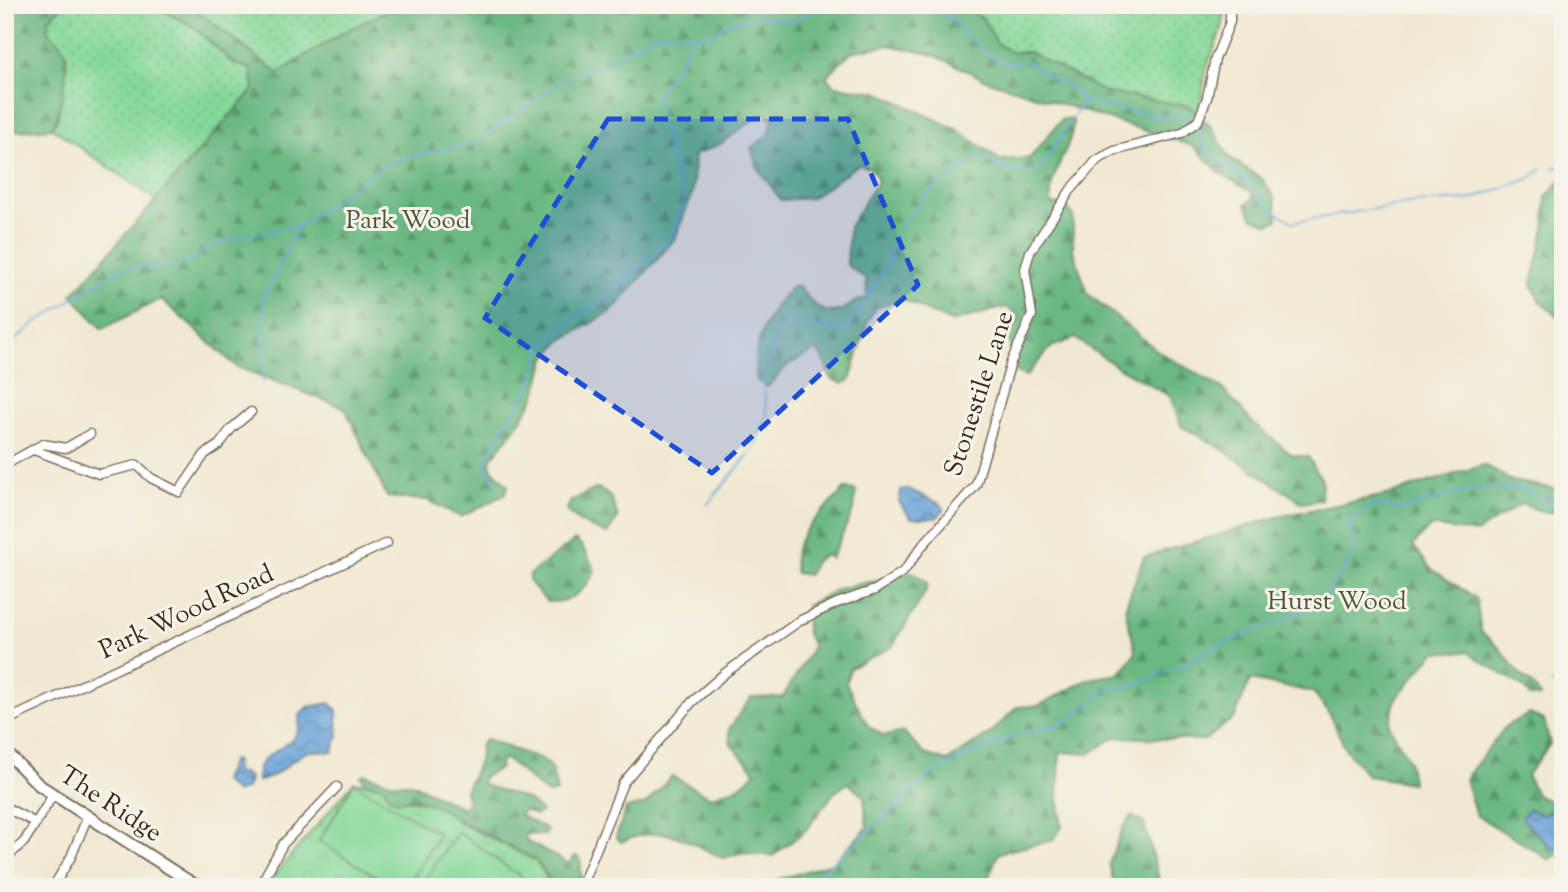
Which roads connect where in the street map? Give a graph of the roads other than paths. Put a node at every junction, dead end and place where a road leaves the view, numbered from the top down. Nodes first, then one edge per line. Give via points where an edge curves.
1 (1230, 5) edge
2 (251, 412) dead end
3 (90, 434) dead end
4 (34, 450) junction
5 (5, 465) edge
6 (387, 543) dead end
7 (5, 721) edge
8 (5, 751) edge
9 (337, 787) dead end
10 (53, 795) junction
11 (5, 807) edge
12 (87, 818) junction
13 (36, 823) junction
14 (5, 859) edge
15 (54, 887) edge
16 (198, 887) edge
17 (259, 887) edge
18 (581, 887) edge

1 - 18 street, Stonestile Lane via 1230,22 1198,121 1182,133 1097,160 1070,191 1030,252 1025,270 1032,315 1011,362 976,485 904,572 875,590 801,620 692,702 623,783
2 - 4 street via 205,454 179,492 137,465 99,474
3 - 4 street via 66,448 43,444
4 - 5 street
6 - 7 street, Park Wood Road
8 - 10 main road, The Ridge via 24,774
9 - 17 street via 284,844
10 - 12 main road, The Ridge
10 - 13 street
11 - 13 street
12 - 15 street
12 - 16 main road, The Ridge
13 - 14 street

